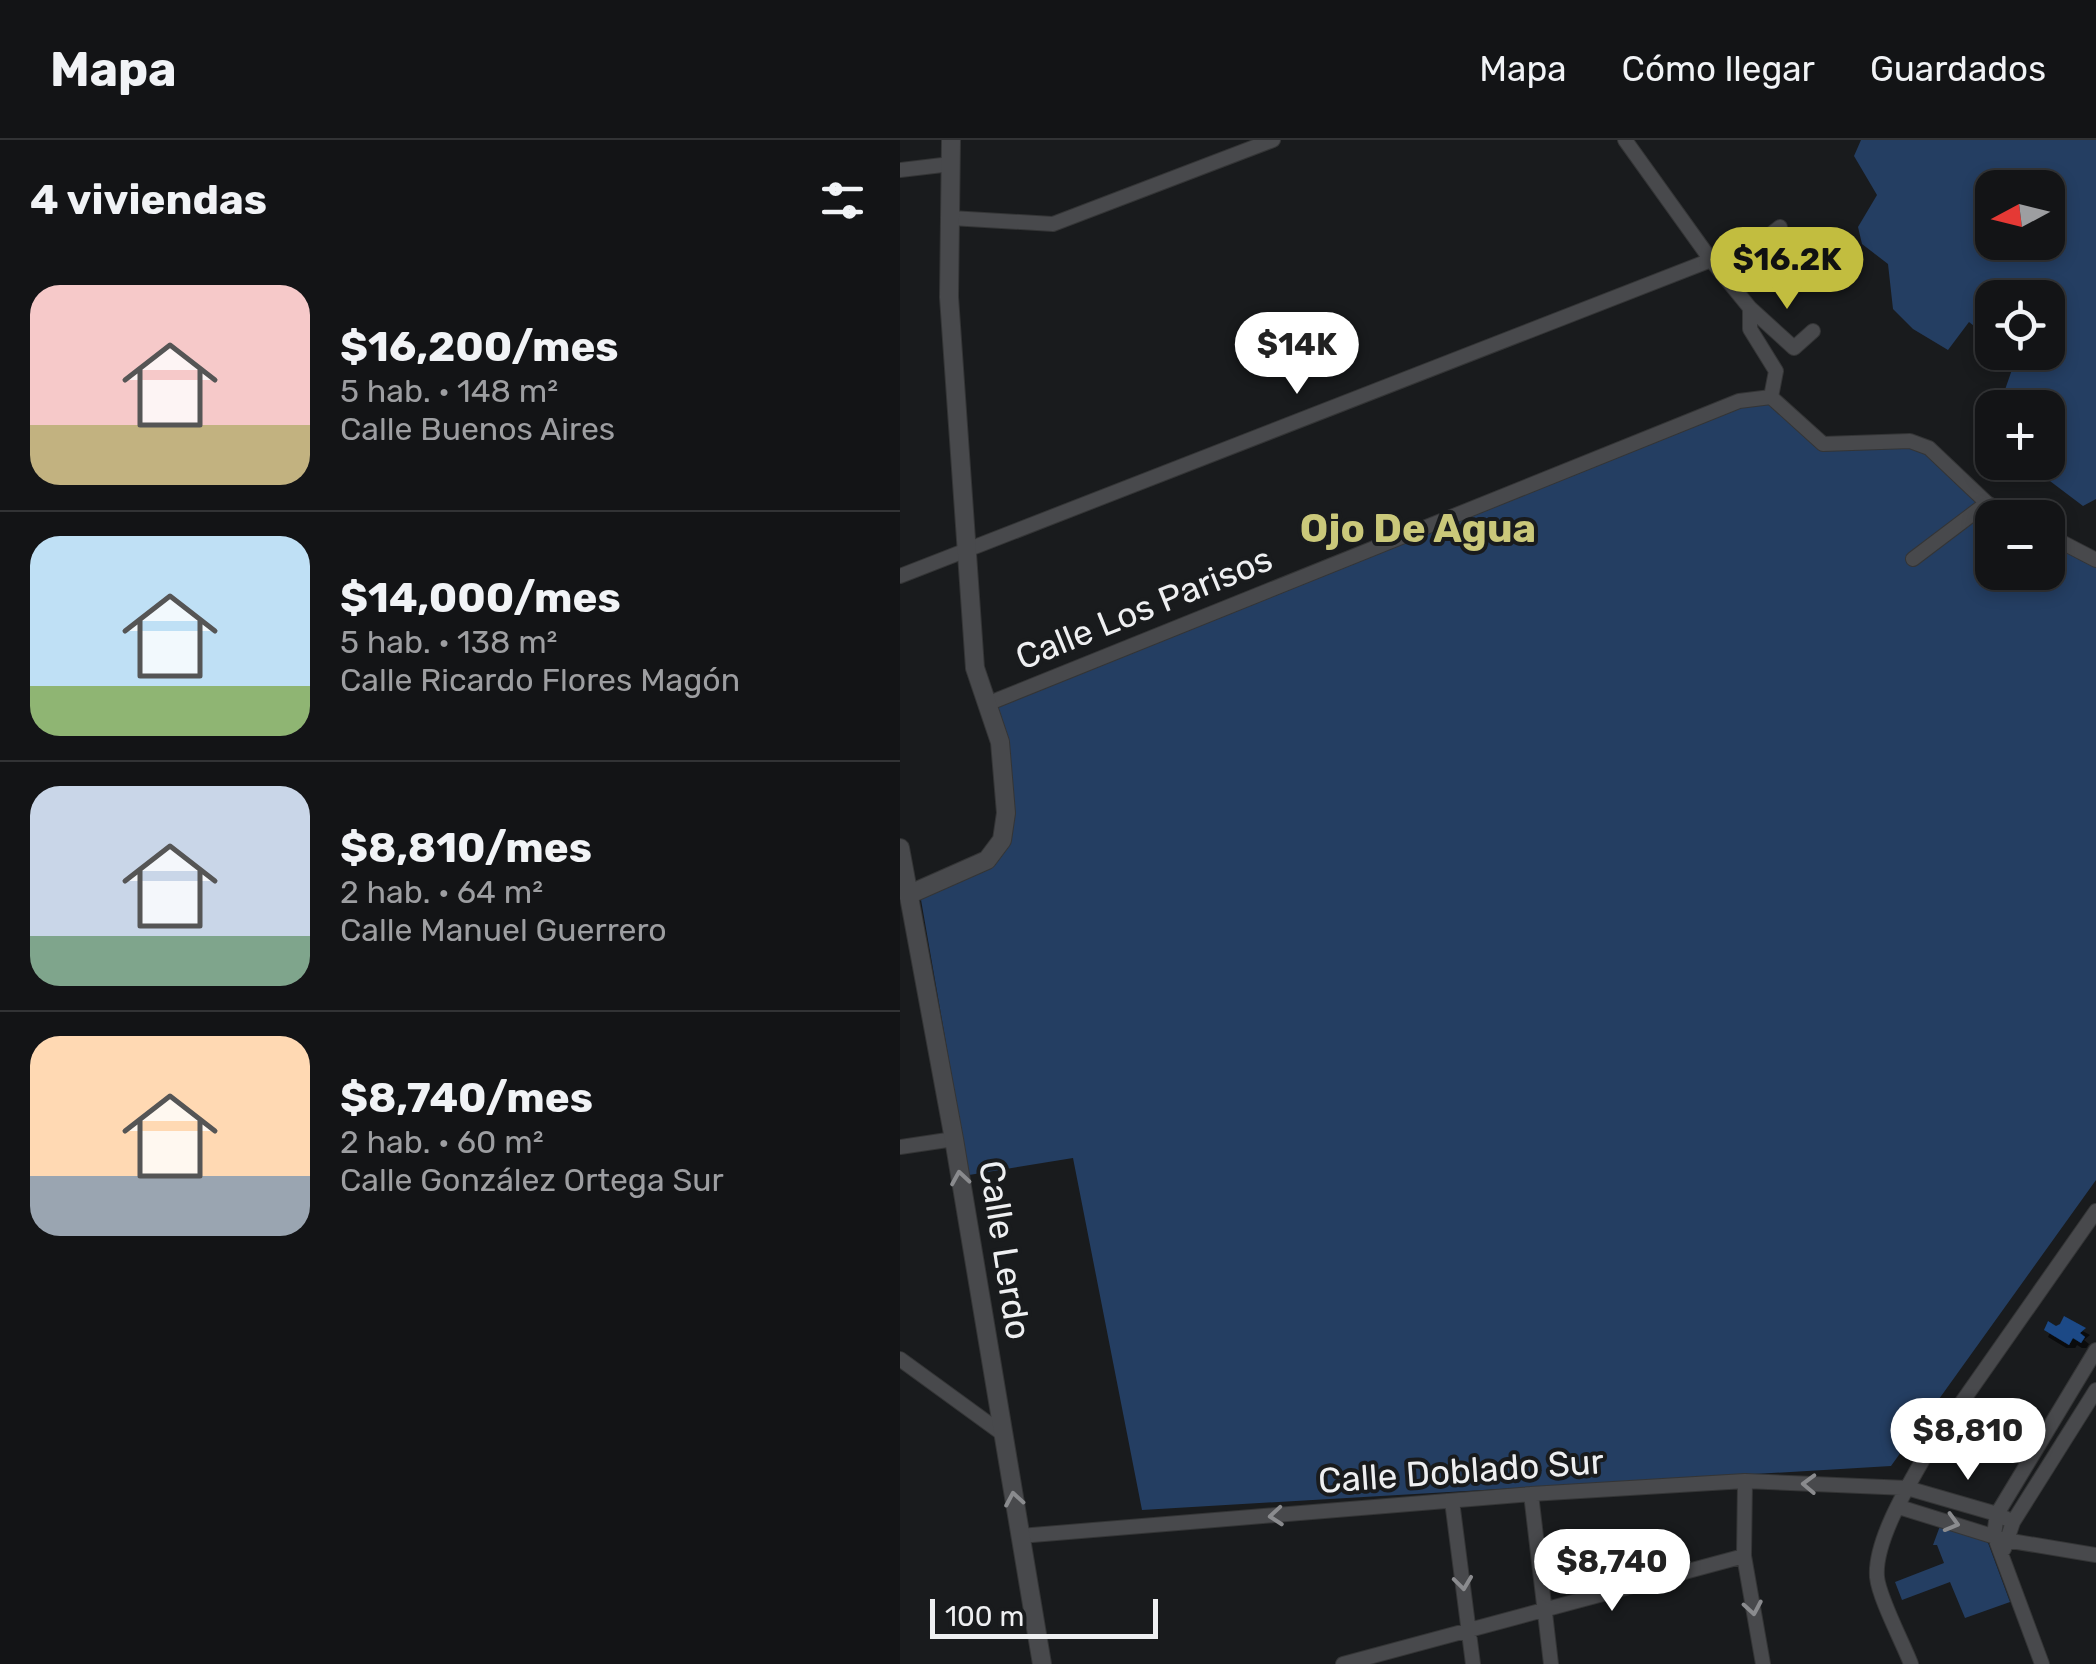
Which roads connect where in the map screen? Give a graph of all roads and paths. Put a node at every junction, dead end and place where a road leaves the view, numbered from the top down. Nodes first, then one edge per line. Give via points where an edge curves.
1 (951, 140) edge
2 (1273, 140) edge
3 (1626, 140) edge
4 (951, 164) junction
5 (900, 170) edge
6 (951, 218) junction
7 (1780, 227) dead end
8 (1711, 260) junction
9 (1722, 273) junction
10 (1750, 308) junction
11 (1813, 331) dead end
12 (1771, 397) junction
13 (1984, 500) edge
14 (1975, 512) edge
15 (2065, 544) edge
16 (967, 548) junction
17 (1913, 559) dead end
18 (2096, 560) edge
19 (900, 576) edge
20 (987, 704) junction
21 (900, 848) edge
22 (904, 896) edge
23 (954, 1139) junction
24 (900, 1147) edge
25 (2096, 1212) edge
26 (2095, 1355) edge
27 (900, 1359) edge
28 (2096, 1390) edge
29 (1003, 1434) junction
30 (1745, 1482) junction
31 (1906, 1488) junction
32 (1531, 1494) junction
33 (1452, 1502) junction
34 (1899, 1507) junction
35 (1997, 1514) junction
36 (2013, 1522) junction
37 (1020, 1536) junction
38 (2000, 1538) junction
39 (2096, 1555) edge
40 (1744, 1556) junction
41 (1544, 1609) junction
42 (1469, 1630) junction
43 (1042, 1664) edge
44 (1343, 1664) edge
45 (1473, 1664) edge
46 (1551, 1664) edge
47 (1763, 1664) edge
48 (1912, 1664) edge
49 (2042, 1664) edge

1 - 4 street
2 - 6 street via 1053,224
3 - 8 street
4 - 5 street
4 - 6 street
6 - 16 street via 949,297
7 - 9 street
8 - 9 street
8 - 16 street
9 - 10 street
10 - 11 street via 1794,348
10 - 12 street via 1750,329 1776,371
12 - 13 street via 1823,444 1910,441 1928,448
12 - 20 street, Calle Los Parisos via 1739,401
14 - 17 street
15 - 18 street
16 - 19 street
16 - 20 street via 975,668
20 - 22 street via 1000,742 1002,840 987,860
21 - 22 street, Calle Lerdo
22 - 23 street, Calle Lerdo
23 - 24 street
29 -> 23 street, Calle Lerdo
25 - 31 street
26 - 35 street
27 - 29 street
28 - 36 street
37 -> 29 street, Calle Lerdo
31 -> 30 street, Calle Doblado Sur
30 - 32 street, Calle Doblado Sur
30 - 40 street
31 - 34 street
31 - 35 street, Calle Doblado Sur
32 - 33 street, Calle Doblado Sur
32 - 41 street
33 -> 37 street, Calle Doblado Sur
33 -> 42 street
34 -> 38 street
34 - 48 street via 1878,1556 1877,1580
35 - 36 street, Calle Doblado Sur
35 - 38 street
36 - 38 street
37 - 43 street, Calle Lerdo
38 - 39 street
38 - 49 street via 2002,1560
40 - 41 street
40 -> 47 street
41 - 42 street
41 - 46 street
42 - 44 street
42 - 45 street

